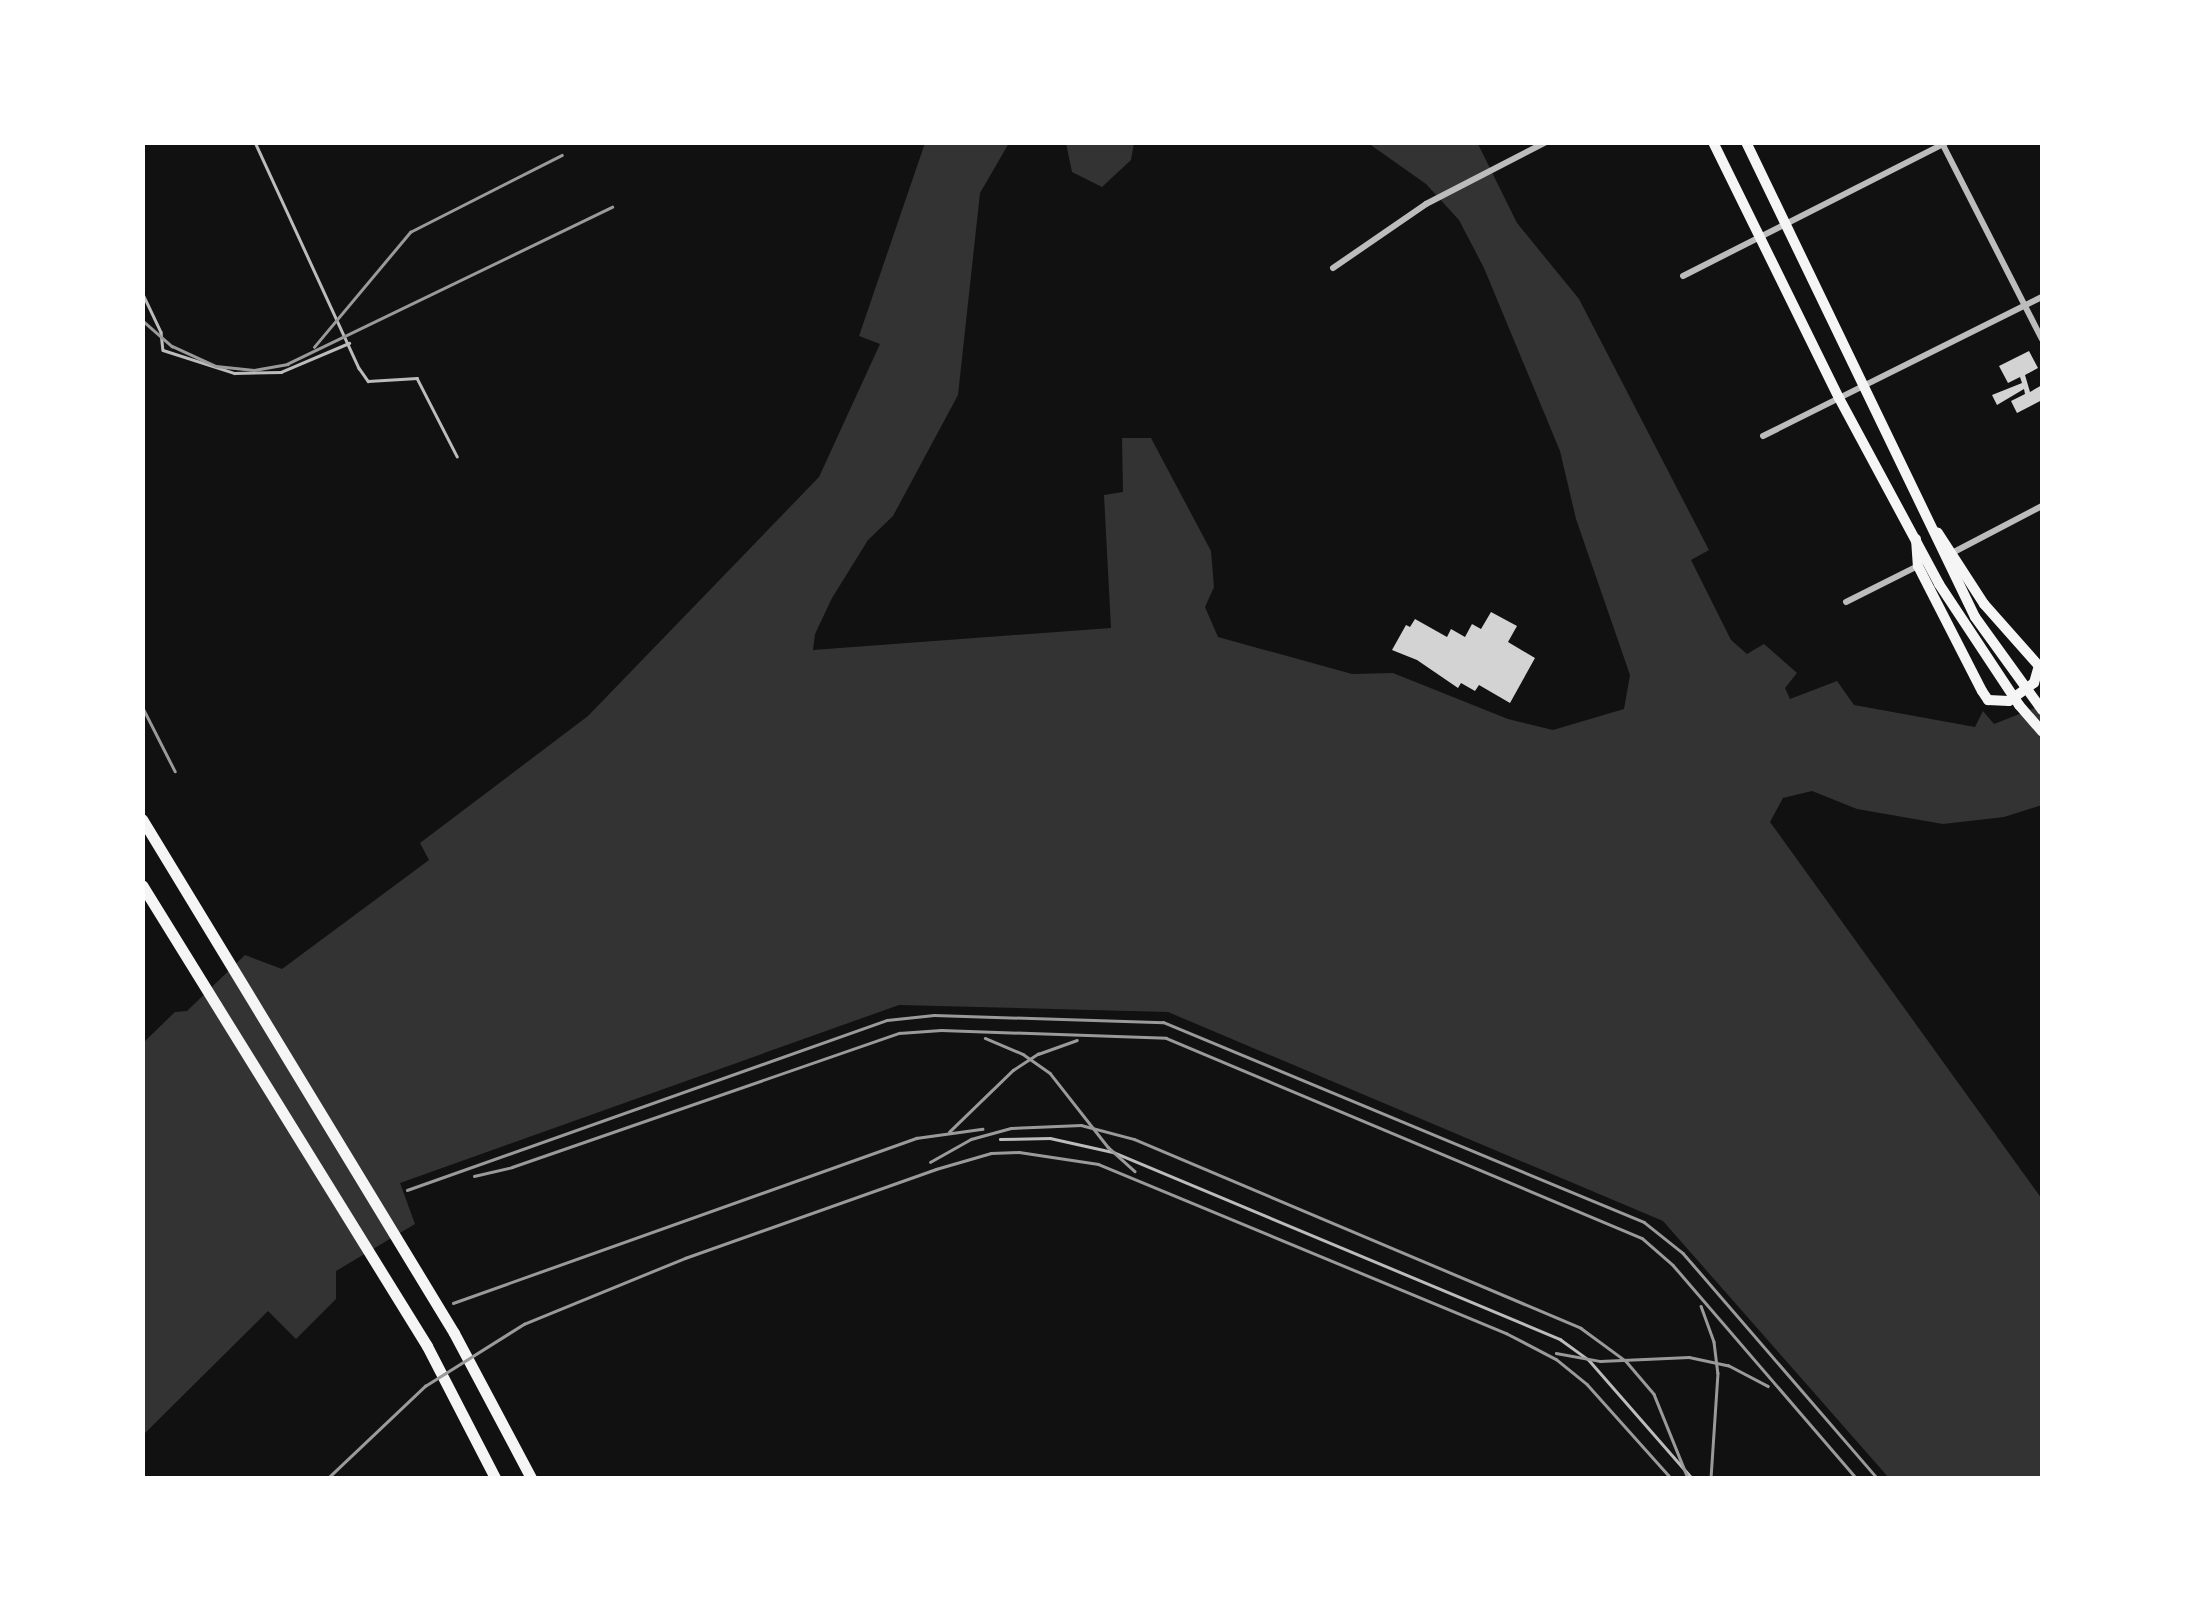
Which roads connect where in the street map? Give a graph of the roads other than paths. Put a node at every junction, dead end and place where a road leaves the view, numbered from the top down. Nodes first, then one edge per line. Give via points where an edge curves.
1 (255, 142) edge
2 (1546, 142) edge
3 (1713, 142) edge
4 (1746, 142) edge
5 (1944, 143) edge
6 (1786, 224) junction
7 (1760, 237) junction
8 (1333, 268) dead end
9 (1683, 276) dead end
10 (142, 292) edge
11 (2042, 297) edge
12 (2026, 306) junction
13 (2042, 339) edge
14 (350, 344) junction
15 (1866, 385) junction
16 (1839, 398) junction
17 (1763, 436) dead end
18 (457, 456) dead end
19 (2042, 506) edge
20 (1921, 508) junction
21 (1916, 540) junction
22 (1952, 553) junction
23 (1918, 566) junction
24 (1846, 602) dead end
25 (2042, 710) edge
26 (2042, 731) edge
27 (142, 819) edge
28 (142, 885) edge
29 (1000, 1139) dead end
30 (495, 1478) edge
31 (531, 1478) edge
32 (1692, 1478) edge

1 - 14 lane
2 - 8 street via 1426,204
3 - 7 main road
4 - 6 main road
5 - 6 street
5 - 12 street
6 - 7 street
6 - 15 main road
7 - 9 street
7 - 16 main road
10 - 14 lane via 163,350 234,373 281,372
11 - 12 street
12 - 13 street
12 - 15 street
14 - 18 lane via 368,381 417,378
15 - 16 street
15 - 20 main road
16 - 17 street
16 - 21 main road
19 - 22 street
20 - 22 main road
20 - 25 main road via 1975,617
21 - 23 main road
21 - 26 main road via 1993,668
22 - 23 main road via 1984,604 2039,666 2034,682 2009,701 1988,700
23 - 24 street
27 - 31 highway via 454,1333
28 - 30 highway via 427,1346
29 - 32 lane via 1050,1138 1112,1152 1560,1338 1589,1360

